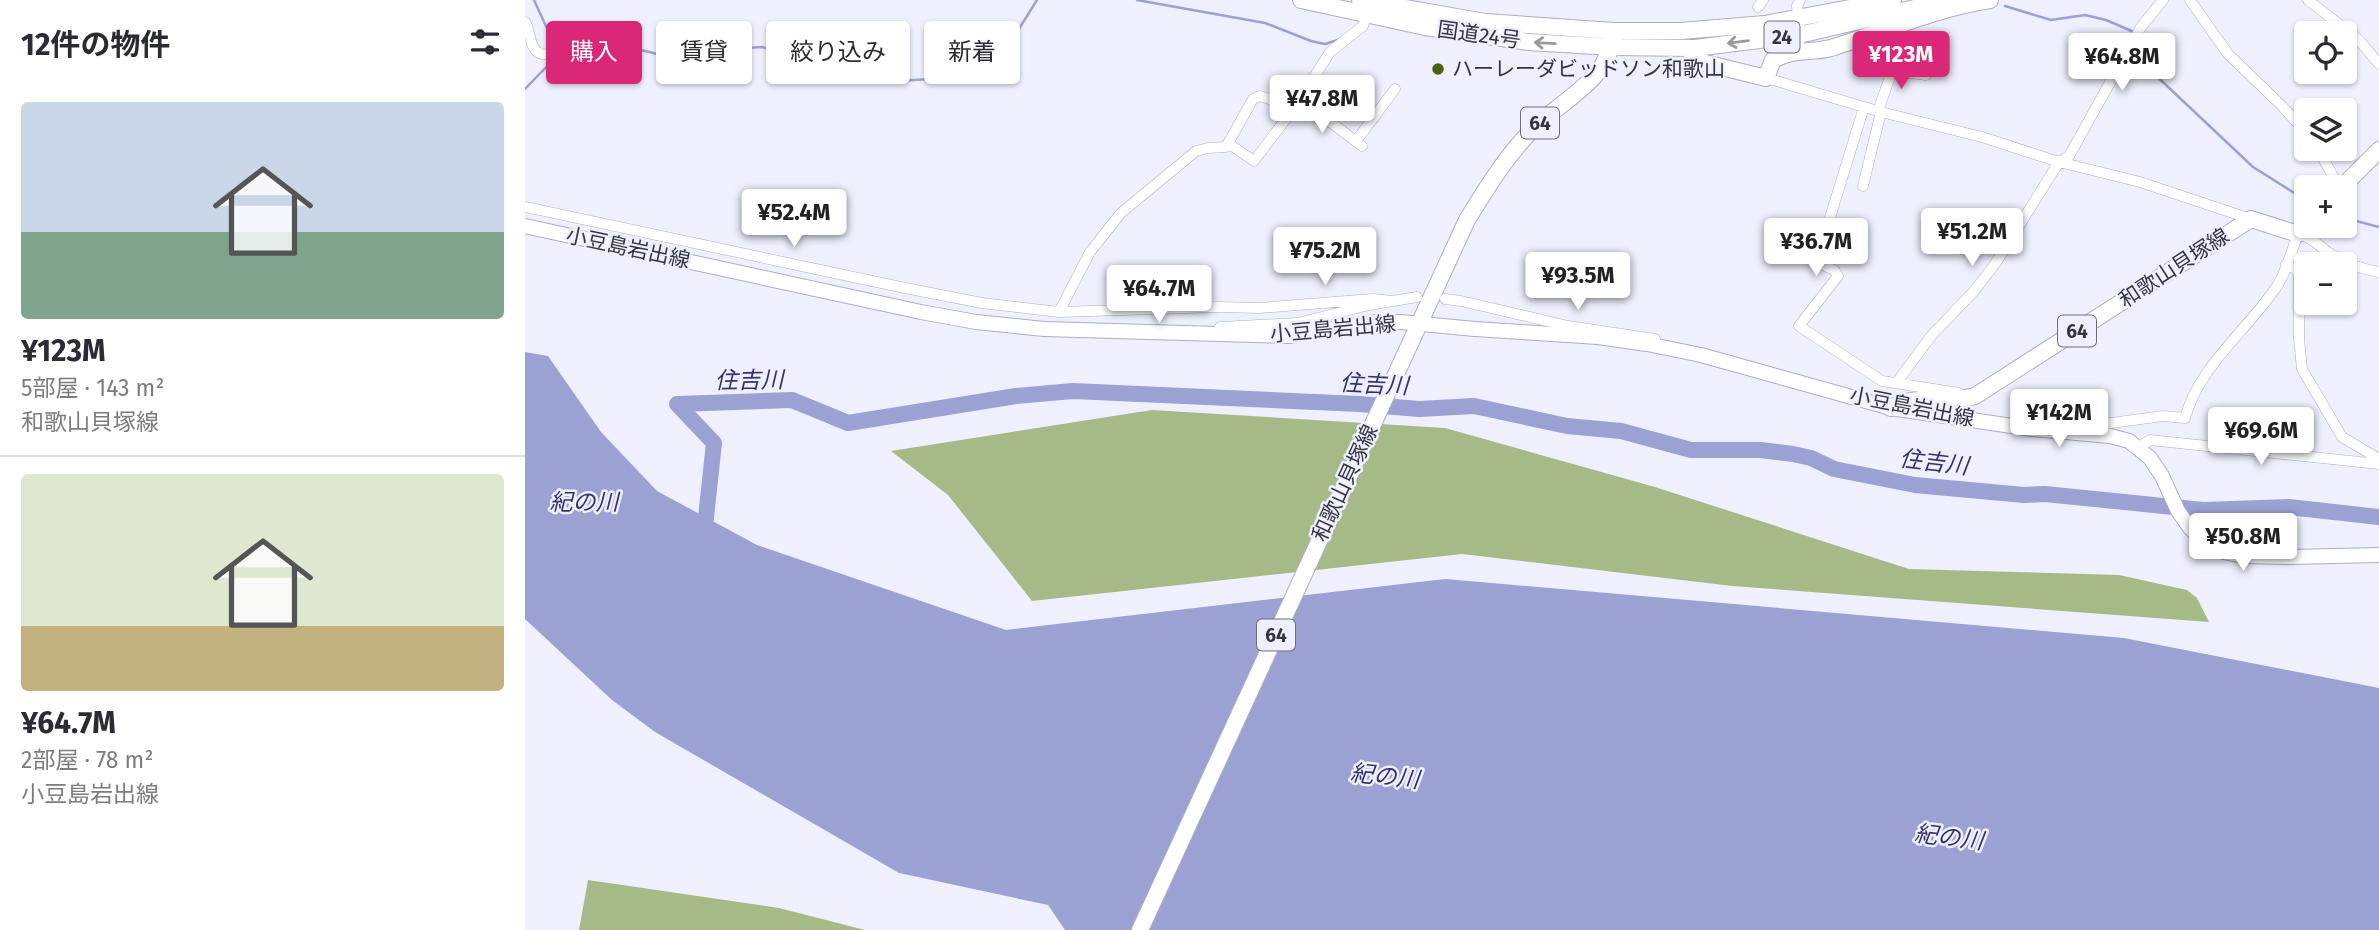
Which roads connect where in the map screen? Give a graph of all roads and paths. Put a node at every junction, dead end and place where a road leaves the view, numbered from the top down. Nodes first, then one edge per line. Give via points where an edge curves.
1 (1301, 0) edge
2 (1800, 0) edge
3 (1893, 0) edge
4 (1949, 0) edge
5 (1990, 0) edge
6 (2163, 0) edge
7 (2190, 0) edge
8 (2308, 0) edge
9 (1366, 4) edge
10 (1798, 18) junction
11 (525, 22) edge
12 (1799, 35) junction
13 (1613, 39) junction
14 (1692, 47) junction
15 (1801, 52) junction
16 (546, 55) edge
17 (2379, 64) edge
18 (1926, 75) dead end
19 (1766, 78) junction
20 (1395, 89) dead end
21 (1298, 103) junction
22 (1864, 107) junction
23 (1880, 111) junction
24 (2294, 120) edge
25 (1229, 143) junction
26 (2379, 150) edge
27 (2059, 162) junction
28 (2353, 175) edge
29 (1863, 186) dead end
30 (525, 207) edge
31 (2251, 219) junction
32 (525, 226) edge
33 (2294, 227) edge
34 (2298, 238) edge
35 (2310, 238) edge
36 (2286, 264) junction
37 (2379, 272) edge
38 (1432, 297) junction
39 (1391, 301) junction
40 (1059, 312) junction
41 (1419, 323) junction
42 (1153, 333) junction
43 (1701, 355) junction
44 (1897, 382) junction
45 (1975, 396) junction
46 (1892, 408) junction
47 (2069, 433) junction
48 (2144, 453) junction
49 (2379, 459) edge
50 (2379, 464) edge
51 (2379, 555) edge
52 (1140, 930) edge

1 - 9 main road, 国道24号 / 24
2 - 10 street
3 - 10 main road, 国道24号 / 24
4 - 12 main road, 国道24号 / 24
5 - 15 main road via 1827,49
6 - 27 street via 2141,27 2069,156
7 - 24 street via 2228,54
8 - 17 street via 2358,40
9 - 13 main road, 国道24号 / 24 via 1425,27 1528,42
9 - 21 street via 1363,26 1330,52
10 - 12 street
10 - 13 main road, 国道24号 / 24
11 - 16 street via 534,48
12 -> 14 main road, 国道24号 / 24
12 - 15 street
13 - 14 main road, 国道24号 / 24
13 - 38 main road, 和歌山貝塚線 / 64 via 1601,71 1531,131 1497,172 1467,220
14 - 19 main road via 1696,61
15 - 19 main road via 1773,60
18 - 23 street via 1891,74
19 - 22 street
20 - 21 street via 1359,143
21 - 25 street via 1260,96 1254,99
21 - 25 street via 1254,161
22 - 23 street
22 - 44 street via 1828,224 1812,260 1838,275 1799,326 1882,381
23 - 27 street
23 - 29 street
25 - 40 street via 1226,148 1196,152 1121,213 1090,252
26 - 28 main road
27 - 31 street via 2140,182
27 - 44 street via 1995,264
30 - 40 street via 905,288
31 - 33 main road, 和歌山貝塚線
31 - 45 main road, 和歌山貝塚線 / 64
32 - 42 main road, 小豆島岩出線 via 962,320
34 - 36 street
35 - 37 street via 2333,256
36 - 47 street via 2277,287 2205,376 2185,418 2130,420
36 - 49 street via 2299,271 2302,369 2342,437
38 - 39 street
38 - 41 main road, 和歌山貝塚線 / 64
38 - 43 street via 1568,326 1644,336
39 - 40 street
39 - 42 street via 1298,323 1189,327
41 - 42 main road, 小豆島岩出線 via 1377,323 1288,336
41 - 43 main road, 小豆島岩出線 via 1598,337
41 - 52 main road, 和歌山貝塚線 / 64
43 - 46 main road, 小豆島岩出線
44 - 45 street
45 - 46 main road, 和歌山貝塚線 / 64 via 1907,402
46 - 47 main road, 小豆島岩出線
47 - 48 main road, 小豆島岩出線 via 2129,441
48 - 50 street via 2150,440
48 - 51 main road via 2190,528 2224,552 2243,556

